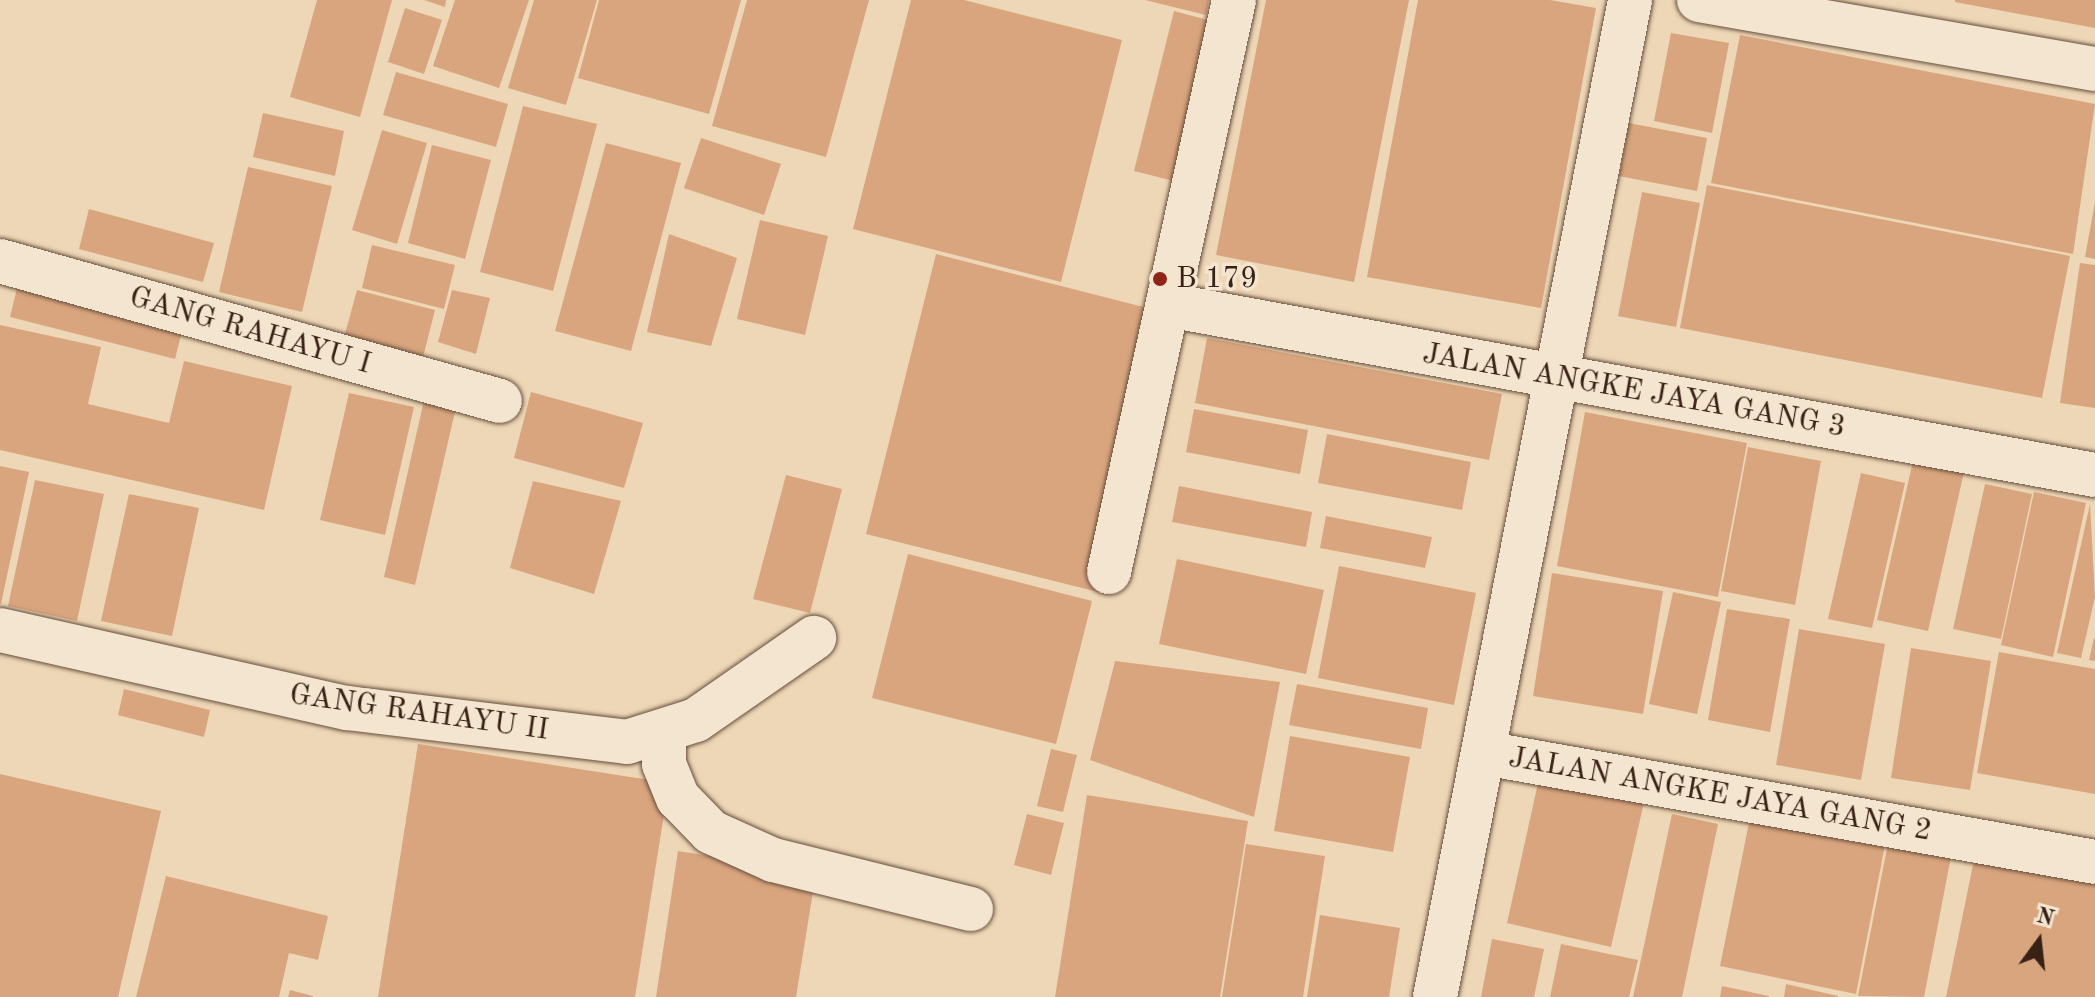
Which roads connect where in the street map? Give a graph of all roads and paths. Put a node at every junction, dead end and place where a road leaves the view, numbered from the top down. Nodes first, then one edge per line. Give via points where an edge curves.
1 (1234, 0) edge
2 (1630, 0) edge
3 (1699, 0) edge
4 (2095, 69) edge
5 (0, 261) edge
6 (1173, 306) junction
7 (1554, 377) junction
8 (500, 401) dead end
9 (2095, 475) edge
10 (1109, 572) dead end
11 (0, 630) edge
12 (814, 638) dead end
13 (664, 735) junction
14 (1484, 753) junction
15 (2095, 862) edge
16 (971, 909) dead end
17 (1435, 997) edge

1 - 6 street
2 - 7 street, JALAN ANGKE JAYA GANG 2
3 - 4 street
5 - 8 street, GANG RAHAYU I
6 - 7 street, JALAN ANGKE JAYA GANG 3
6 - 10 street
7 - 9 street, JALAN ANGKE JAYA GANG 3
7 - 14 street, JALAN ANGKE JAYA GANG 2
11 - 13 street, GANG RAHAYU II via 347,708 627,742
12 - 13 street, GANG RAHAYU II
13 - 16 street via 664,764 678,798 711,832 773,860
14 - 15 street, JALAN ANGKE JAYA GANG 2
14 - 17 street

